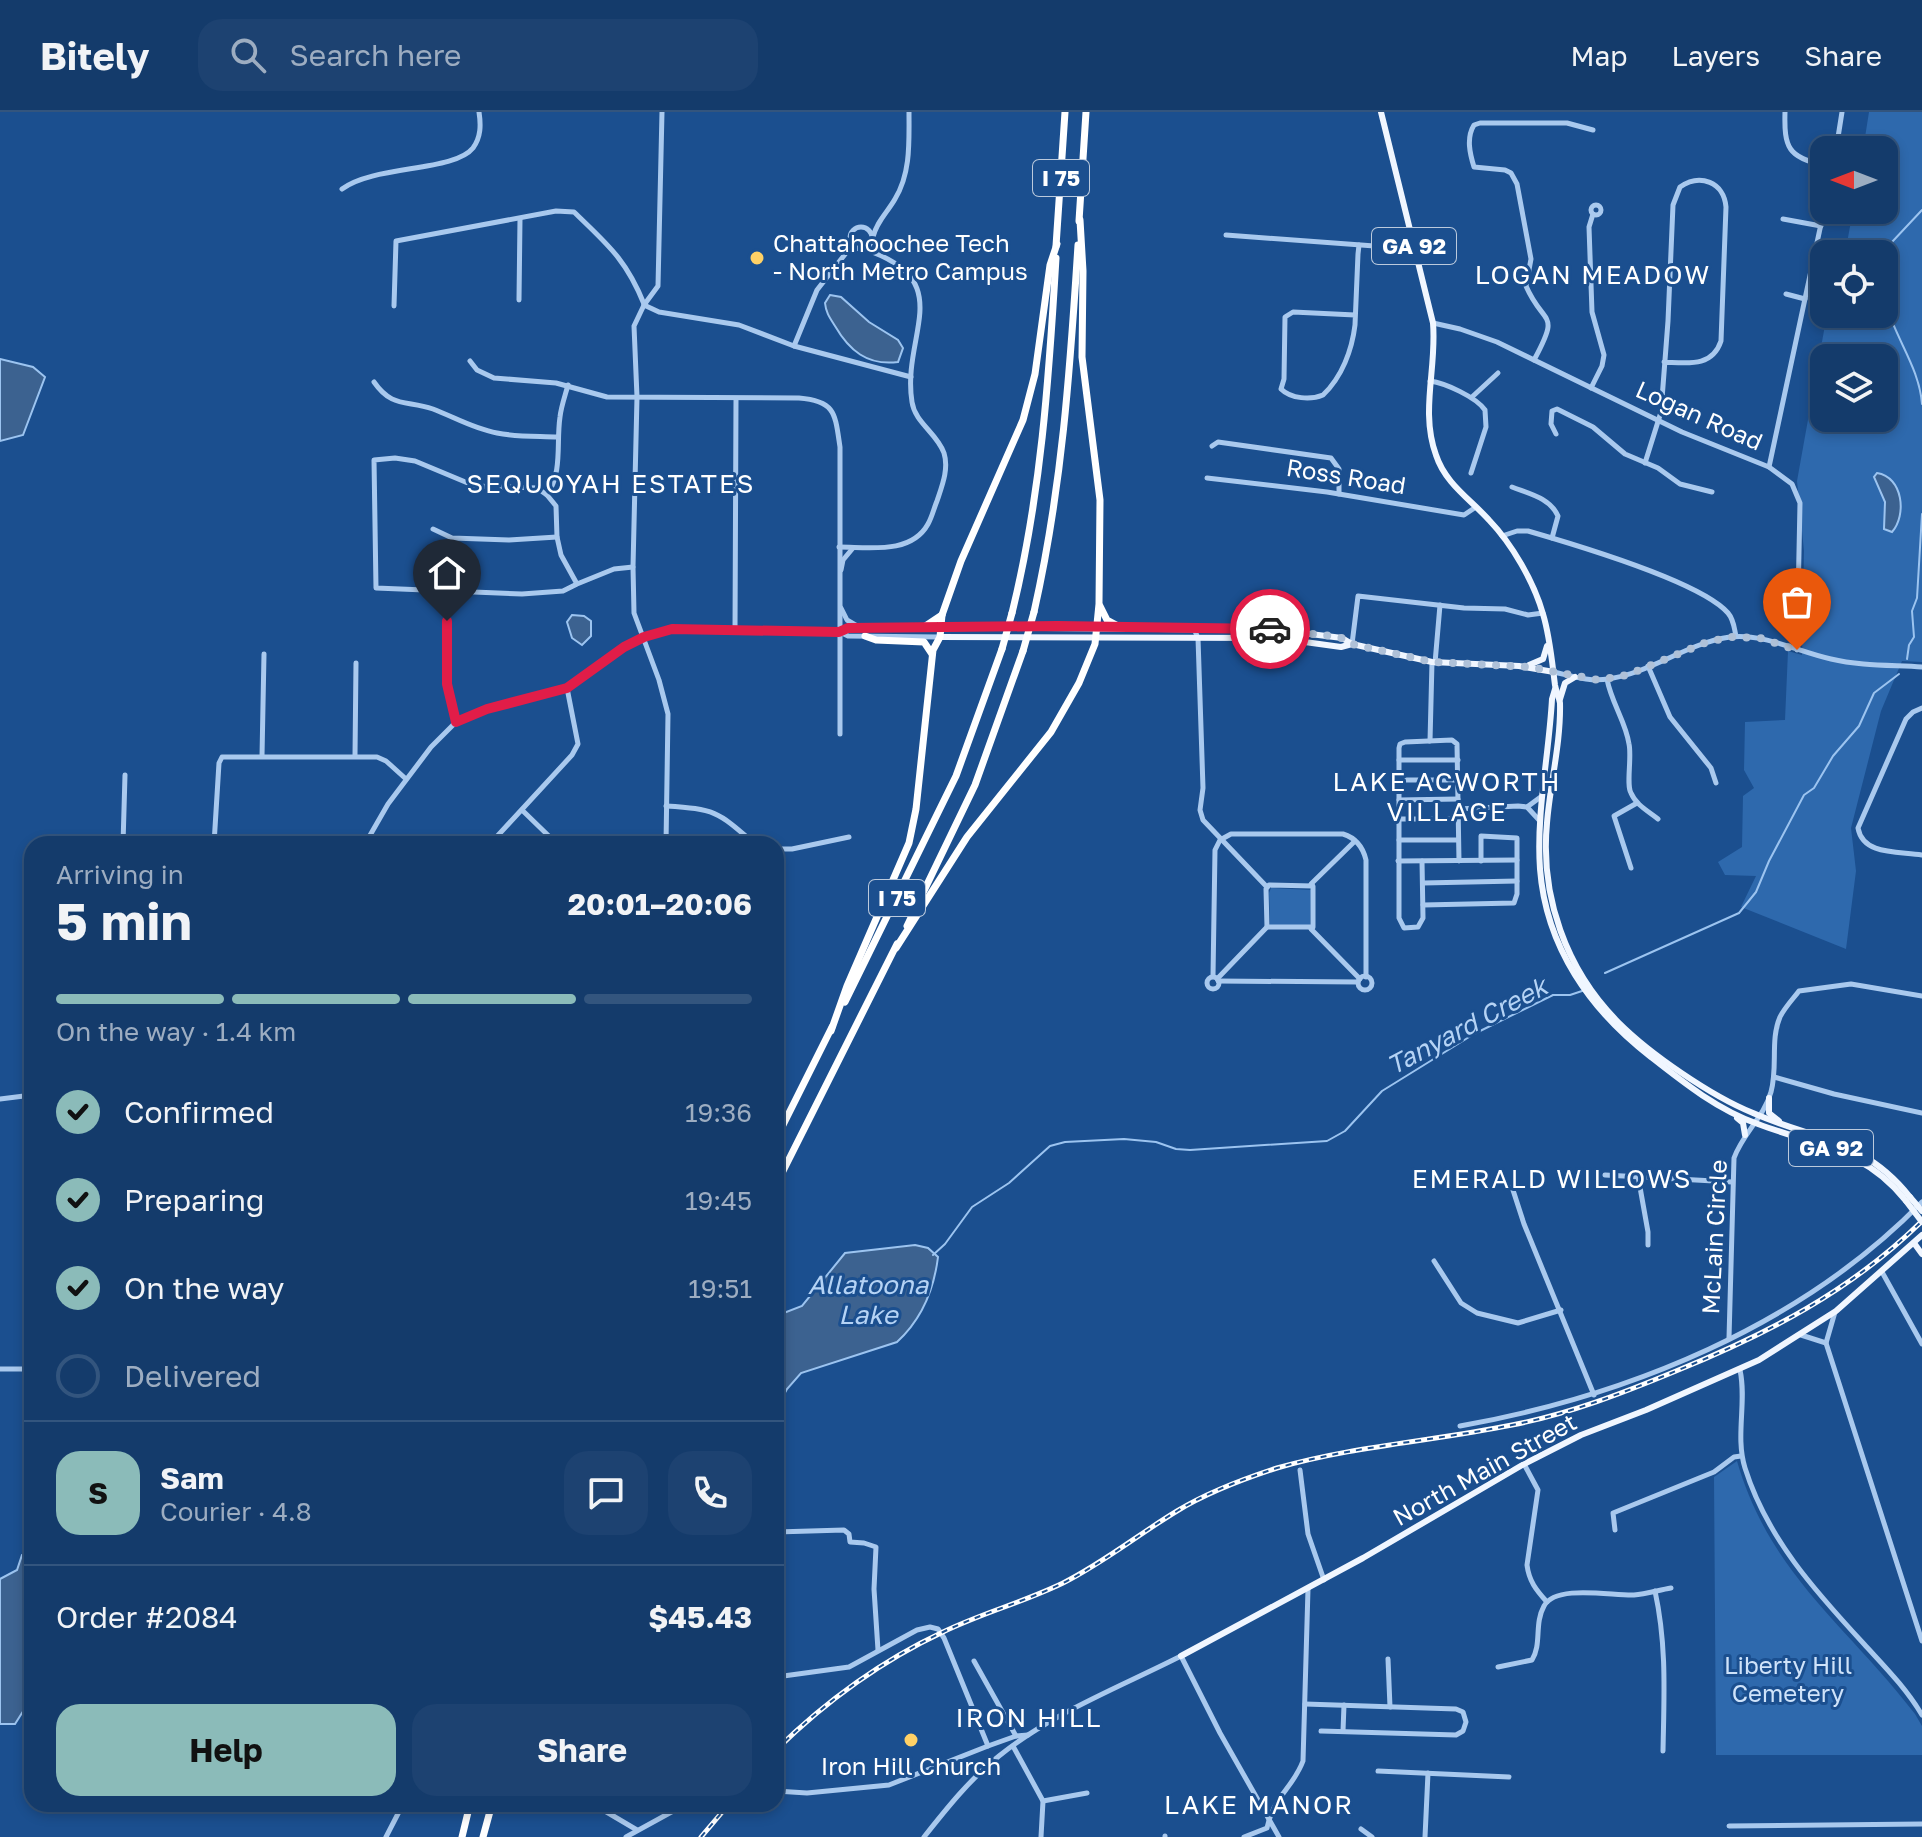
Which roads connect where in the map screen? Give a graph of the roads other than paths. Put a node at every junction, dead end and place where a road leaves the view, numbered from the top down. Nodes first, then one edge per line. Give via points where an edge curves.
1 (479, 112) edge
2 (662, 112) edge
3 (909, 112) edge
4 (1065, 112) edge
5 (1086, 112) edge
6 (1381, 112) edge
7 (1785, 112) edge
8 (1842, 112) edge
9 (1593, 130) dead end
10 (1838, 136) edge
11 (1810, 162) edge
12 (342, 189) dead end
13 (1593, 214) dead end
14 (520, 219) junction
15 (1783, 219) dead end
16 (1080, 220) junction
17 (878, 221) junction
18 (1821, 226) joint
19 (864, 227) junction
20 (1226, 235) dead end
21 (850, 239) junction
22 (872, 239) junction
23 (1057, 244) junction
24 (1359, 245) junction
25 (861, 249) junction
26 (1415, 249) junction
27 (846, 253) junction
28 (879, 254) junction
29 (1786, 294) dead end
30 (1805, 299) junction
31 (519, 300) dead end
32 (644, 305) junction
33 (394, 306) dead end
34 (1355, 315) junction
35 (1433, 323) junction
36 (794, 346) junction
37 (1534, 360) junction
38 (470, 361) dead end
39 (1664, 362) junction
40 (1498, 373) dead end
41 (900, 374) junction
42 (911, 377) junction
43 (1430, 381) junction
44 (374, 382) dead end
45 (568, 385) junction
46 (1591, 388) junction
47 (912, 390) junction
48 (637, 397) junction
49 (1472, 397) junction
50 (736, 399) junction
51 (1660, 420) junction
52 (1556, 434) dead end
53 (558, 437) junction
54 (1212, 446) dead end
55 (1645, 463) junction
56 (1769, 467) junction
57 (1471, 473) dead end
58 (1207, 478) dead end
59 (1512, 487) dead end
60 (1712, 492) dead end
61 (1339, 494) junction
62 (547, 495) junction
63 (1476, 507) junction
64 (433, 529) dead end
65 (1502, 536) junction
66 (557, 537) junction
67 (1552, 538) junction
68 (839, 547) junction
69 (854, 547) junction
70 (633, 567) junction
71 (839, 583) junction
72 (577, 584) junction
73 (839, 603) junction
74 (1099, 604) junction
75 (1440, 605) junction
76 (1543, 613) junction
77 (942, 615) junction
78 (447, 621) dead end
79 (914, 627) junction
80 (924, 627) junction
81 (941, 627) junction
82 (1095, 627) junction
83 (1120, 627) junction
84 (1194, 629) junction
85 (735, 631) junction
86 (839, 632) junction
87 (865, 636) junction
88 (1736, 636) junction
89 (644, 637) junction
90 (940, 637) junction
91 (1095, 637) junction
92 (1198, 638) junction
93 (1548, 639) junction
94 (1352, 644) junction
95 (1797, 650) junction
96 (264, 654) dead end
97 (932, 656) junction
98 (1433, 662) junction
99 (356, 663) dead end
100 (1648, 666) junction
101 (1522, 667) junction
102 (1922, 667) edge
103 (1554, 672) junction
104 (1575, 677) junction
105 (1607, 679) junction
106 (567, 688) junction
107 (1556, 688) junction
108 (1560, 699) junction
109 (1922, 708) edge
110 (456, 722) junction
111 (840, 734) dead end
112 (1430, 741) junction
113 (355, 755) junction
114 (262, 756) junction
115 (1398, 760) junction
116 (1458, 760) junction
117 (125, 775) dead end
118 (406, 779) junction
119 (1399, 780) junction
120 (1458, 780) junction
121 (1716, 783) dead end
122 (1544, 795) junction
123 (1458, 799) junction
124 (1399, 800) junction
125 (1637, 803) junction
126 (666, 806) junction
127 (1527, 807) junction
128 (1458, 809) junction
129 (522, 810) junction
130 (1399, 819) junction
131 (1458, 819) junction
132 (1658, 819) dead end
133 (1540, 826) junction
134 (123, 836) edge
135 (214, 836) edge
136 (369, 836) edge
137 (498, 836) edge
138 (549, 836) edge
139 (666, 836) edge
140 (745, 836) edge
141 (849, 837) dead end
142 (1220, 840) junction
143 (1355, 840) junction
144 (1399, 840) junction
145 (1458, 840) junction
146 (784, 849) edge
147 (1922, 855) edge
148 (1517, 860) junction
149 (1398, 861) junction
150 (1422, 861) junction
151 (1459, 861) junction
152 (1481, 861) junction
153 (1631, 868) dead end
154 (1517, 881) junction
155 (1423, 883) junction
156 (1310, 885) junction
157 (1266, 886) junction
158 (1423, 905) junction
159 (1267, 927) junction
160 (1311, 929) junction
161 (896, 948) junction
162 (1572, 965) junction
163 (1216, 979) junction
164 (1361, 979) junction
165 (1922, 996) edge
166 (1603, 1010) junction
167 (831, 1031) junction
168 (1774, 1077) junction
169 (24, 1096) edge
170 (1769, 1098) junction
171 (0, 1099) edge
172 (1728, 1111) junction
173 (1922, 1113) edge
174 (1761, 1116) junction
175 (784, 1123) edge
176 (1755, 1123) junction
177 (1786, 1125) junction
178 (1745, 1135) junction
179 (784, 1169) edge
180 (1605, 1175) dead end
181 (1638, 1176) junction
182 (1732, 1182) junction
183 (1512, 1187) dead end
184 (1908, 1199) junction
185 (1922, 1202) edge
186 (1922, 1211) edge
187 (1922, 1222) edge
188 (1922, 1235) edge
189 (1914, 1243) junction
190 (1648, 1245) dead end
191 (1922, 1254) edge
192 (1434, 1261) dead end
193 (1882, 1272) junction
194 (1561, 1310) junction
195 (1836, 1311) junction
196 (1801, 1335) junction
197 (1729, 1338) junction
198 (1826, 1343) junction
199 (1922, 1344) edge
200 (0, 1369) edge
201 (24, 1369) edge
202 (1740, 1370) junction
203 (1594, 1395) junction
204 (1460, 1426) dead end
205 (1741, 1456) junction
206 (1524, 1464) junction
207 (1300, 1470) dead end
208 (1615, 1530) dead end
209 (784, 1532) edge
210 (1324, 1580) junction
211 (1671, 1588) dead end
212 (1308, 1589) junction
213 (1655, 1591) junction
214 (1547, 1602) junction
215 (1922, 1641) edge
216 (878, 1650) junction
217 (1181, 1656) junction
218 (1388, 1659) dead end
219 (974, 1661) dead end
220 (1498, 1667) dead end
221 (784, 1676) edge
222 (1305, 1704) junction
223 (1344, 1705) junction
224 (1390, 1707) junction
225 (1922, 1715) edge
226 (1321, 1731) dead end
227 (1343, 1731) junction
228 (1029, 1735) junction
229 (1016, 1736) junction
230 (988, 1746) junction
231 (1013, 1746) junction
232 (1663, 1751) dead end
233 (1378, 1771) dead end
234 (1428, 1773) junction
235 (1509, 1777) dead end
236 (784, 1792) edge
237 (1087, 1793) dead end
238 (1043, 1801) junction
239 (399, 1812) edge
240 (468, 1812) edge
241 (490, 1812) edge
242 (607, 1812) edge
243 (671, 1812) edge
244 (1269, 1817) junction
245 (1922, 1824) edge
246 (1729, 1826) dead end
247 (1361, 1829) dead end
248 (637, 1830) junction
249 (386, 1837) edge
250 (462, 1837) edge
251 (483, 1837) edge
252 (626, 1837) edge
253 (925, 1837) edge
254 (1041, 1837) edge
255 (1244, 1837) edge
256 (1279, 1837) edge
257 (1372, 1837) edge
258 (1425, 1837) edge

1 - 12 street via 480,135 472,150 457,159 364,176
2 - 32 street via 658,286
3 - 17 street via 908,162 896,199
4 - 23 highway, I 75
5 - 16 highway, I 75
6 - 26 main road, GA 92
7 - 11 street via 1784,134 1791,151
8 - 10 street
9 - 37 street via 1567,123 1477,123 1470,131 1474,167 1505,170 1517,184 1531,259 1526,286 1549,326
13 - 46 street via 1592,312 1604,355
14 - 31 street
14 - 32 street via 574,212 621,258
14 - 33 street via 396,241
15 - 18 street
16 - 74 highway via 1082,357 1100,500
16 - 161 highway, I 75, bridge via 1063,453 1034,612 975,785
17 - 19 street
17 - 22 street
18 - 30 street
19 - 21 street via 854,230
19 - 22 street
20 - 24 street
21 - 25 street
21 - 27 street
22 - 25 street
22 - 28 street
23 - 77 highway via 1023,420
23 - 167 highway, I 75, bridge via 1043,451 1030,534 1002,649 940,811
24 - 26 street
24 - 34 street
25 - 27 street
25 - 28 street
26 - 35 main road, GA 92
27 - 36 street via 817,290
28 - 42 street via 902,267 920,293
29 - 30 street
30 - 56 street
32 - 36 street via 739,325
32 - 48 street via 634,326
34 - 34 street via 1349,353 1327,392 1316,398 1285,393 1285,317 1293,312
35 - 37 street, Logan Road via 1483,337
35 - 43 main road, GA 92
36 - 41 street
37 - 46 street, Logan Road
38 - 45 street via 494,378
39 - 39 street via 1673,205 1680,187 1704,180 1722,190 1726,207 1721,341 1704,362
39 - 51 street
40 - 49 street
41 - 42 street
41 - 47 street
42 - 47 street
43 - 49 street
43 - 63 main road, GA 92 via 1428,425 1437,458
44 - 53 street via 393,401 433,409 497,434
45 - 48 street via 607,397
45 - 53 street
46 - 51 street, Logan Road
47 - 69 street via 918,418 937,439 946,468 928,523 899,546
48 - 50 street
48 - 70 street
49 - 57 street via 1487,418
50 - 68 street via 815,399 835,414 840,447
50 - 85 street
51 - 55 street
51 - 56 street, Logan Road
52 - 55 street via 1551,418 1557,409
53 - 62 street via 555,483
54 - 61 street via 1218,442 1331,458 1339,469
55 - 60 street via 1680,484
56 - 95 street, Logan Road via 1792,484 1800,503
58 - 61 street, Ross Road
59 - 67 street via 1555,510
61 - 63 street, Ross Road via 1464,515
62 - 66 street via 556,506
62 - 72 street via 537,488 475,486 415,461 374,460 376,588 536,594
63 - 65 main road, GA 92
64 - 66 street via 452,538
65 - 67 street via 1522,531
65 - 76 main road, GA 92
66 - 72 street
67 - 88 street via 1688,587 1729,614
68 - 69 street
68 - 71 street
69 - 71 street via 843,560
70 - 72 street
70 - 89 street via 634,613
71 - 73 street
73 - 79 street via 853,625
73 - 86 street
74 - 82 highway
74 - 83 highway via 1107,620
75 - 76 street
75 - 94 street via 1358,596
75 - 98 street
76 - 93 main road, GA 92
77 - 80 highway
77 - 81 highway
78 - 110 street via 447,684
79 - 80 street
79 - 86 street
80 - 81 street
81 - 82 main road
81 - 90 highway
82 - 83 main road
82 - 91 highway
83 - 84 main road
84 - 92 street
84 - 94 main road via 1314,633
85 - 86 street
85 - 89 street via 672,629
86 - 87 street
86 - 111 street
87 - 90 street
87 - 97 highway via 924,642
88 - 95 street
88 - 100 street
89 - 106 street
89 - 126 street via 668,714
90 - 91 main road
90 - 97 highway
91 - 92 main road
91 - 161 highway via 1079,683 1056,725 967,837
92 - 94 main road
92 - 142 street via 1200,810
93 - 101 main road via 1543,659
93 - 103 main road, GA 92
94 - 98 main road
95 - 102 street via 1851,663
96 - 114 street
97 - 167 highway via 909,843
98 - 101 main road
98 - 112 street
99 - 113 street
100 - 105 street
100 - 121 street via 1670,717 1711,768
101 - 103 main road
103 - 104 street
103 - 107 main road, GA 92
104 - 105 street
104 - 108 main road via 1565,683
105 - 125 street via 1629,741 1628,787
106 - 110 street
106 - 129 street via 578,744
107 - 108 main road, GA 92
107 - 122 main road, GA 92
108 - 162 main road, GA 92 via 1546,867
109 - 147 street via 1906,719 1858,828 1872,848
110 - 118 street
112 - 115 street via 1400,744
112 - 116 street via 1452,740
113 - 114 street
113 - 118 street via 386,761
114 - 135 street via 222,757
115 - 116 street
115 - 119 street
116 - 120 street
117 - 134 street
118 - 136 street
119 - 120 street
119 - 124 street
120 - 123 street
122 - 127 street
122 - 133 main road, GA 92
123 - 124 street
123 - 128 street
124 - 130 street
125 - 132 street
125 - 153 street via 1614,816
126 - 139 street
126 - 140 street via 713,811
127 - 128 street
127 - 133 street
128 - 131 street
129 - 137 street
129 - 138 street
130 - 131 street
130 - 144 street
131 - 145 street
133 - 162 main road via 1546,904 1555,936
141 - 146 street
142 - 143 street via 1231,834 1343,834
142 - 157 street
142 - 163 street via 1215,850
143 - 156 street
143 - 164 street via 1366,860
144 - 145 street
144 - 149 street
145 - 151 street
148 - 152 street
148 - 152 street via 1515,836 1481,836
148 - 154 street
149 - 150 street
149 - 158 street via 1401,925 1422,924
150 - 151 street
150 - 155 street
151 - 152 street
154 - 155 street
154 - 158 street via 1514,903
155 - 158 street
156 - 157 street
156 - 160 street via 1315,888
157 - 159 street
159 - 160 street
159 - 163 street
160 - 164 street
161 - 179 highway, I 75
162 - 166 main road, GA 92
163 - 164 street
165 - 168 street, McLain Circle via 1851,984 1799,991 1776,1028
166 - 172 main road, GA 92 via 1631,1042
166 - 174 main road, GA 92 via 1675,1066
167 - 175 highway, I 75
168 - 170 street, McLain Circle
168 - 173 street
169 - 171 street
170 - 174 street, McLain Circle
170 - 177 main road via 1769,1113
172 - 176 main road, GA 92
172 - 178 main road via 1743,1123
174 - 176 street, McLain Circle
174 - 177 main road, GA 92
176 - 178 street, McLain Circle
176 - 184 main road, GA 92 via 1860,1160
177 - 184 main road, GA 92 via 1864,1155 1885,1169
178 - 182 street, McLain Circle via 1734,1158
180 - 181 street
181 - 182 street
181 - 190 street
182 - 197 street, McLain Circle
183 - 194 street
184 - 186 main road, GA 92, bridge
184 - 187 main road, GA 92, bridge
185 - 197 street via 1810,1295
188 - 189 main road, North Main Street
189 - 191 main road
189 - 193 main road, North Main Street
192 - 194 street via 1461,1303 1477,1313 1518,1323
193 - 195 main road, North Main Street
193 - 199 street
194 - 203 street
195 - 196 main road, North Main Street
195 - 198 street
196 - 198 street
196 - 202 main road, North Main Street
197 - 203 street
198 - 215 street
200 - 201 street
202 - 205 street
202 - 206 main road, North Main Street
203 - 204 street
205 - 208 street via 1613,1513
205 - 225 street via 1789,1558 1908,1692
206 - 210 main road, North Main Street
206 - 214 street via 1538,1490 1527,1565 1535,1590
207 - 210 street via 1308,1534
209 - 216 street via 844,1530 850,1542 876,1547
210 - 212 main road, North Main Street
211 - 213 street
212 - 217 main road, North Main Street
212 - 222 street
213 - 214 street via 1565,1594
213 - 232 street via 1665,1654
214 - 220 street via 1532,1660
216 - 221 street via 849,1667
216 - 230 street via 917,1630 938,1629
217 - 228 street
217 - 244 street
218 - 224 street
219 - 229 street
222 - 223 street
222 - 244 street via 1303,1761
223 - 224 street
223 - 227 street
224 - 227 street via 1456,1709 1466,1722 1456,1735
226 - 227 street
228 - 229 street
228 - 231 street
229 - 230 street
230 - 236 street via 889,1785
231 - 238 street
231 - 253 street via 971,1781
233 - 234 street
234 - 235 street
234 - 258 street
237 - 238 street
238 - 254 street
239 - 249 street
240 - 250 highway
241 - 251 highway
242 - 248 street
243 - 248 street
244 - 255 street via 1267,1828
244 - 256 street
245 - 246 street
247 - 257 street
248 - 252 street

